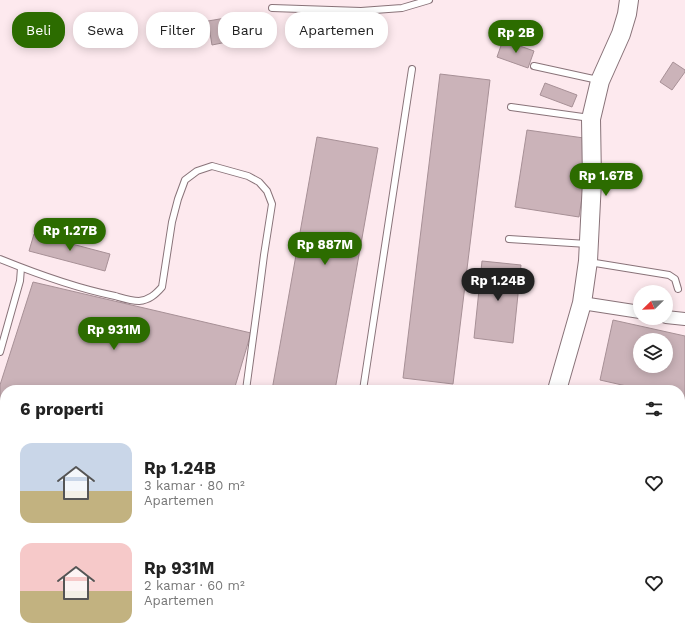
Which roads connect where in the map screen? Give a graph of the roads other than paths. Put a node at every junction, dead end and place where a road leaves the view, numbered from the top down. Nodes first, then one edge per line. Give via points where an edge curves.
1 (429, 0) edge
2 (629, 0) edge
3 (272, 8) dead end
4 (534, 66) dead end
5 (412, 69) dead end
6 (600, 81) junction
7 (511, 107) dead end
8 (591, 119) junction
9 (509, 239) dead end
10 (588, 253) junction
11 (0, 259) edge
12 (22, 268) junction
13 (678, 289) dead end
14 (582, 303) junction
15 (633, 311) edge
16 (673, 318) edge
17 (685, 319) edge
18 (0, 352) edge
19 (247, 385) edge
20 (364, 385) edge
21 (558, 385) edge

1 - 3 lane via 402,8 361,11
2 - 6 street via 621,34
4 - 6 lane
5 - 20 lane
6 - 8 street
7 - 8 lane
8 - 10 street via 592,181
9 - 10 lane
10 - 13 lane via 670,275 675,279
10 - 14 street
11 - 12 lane
12 - 18 lane
12 - 19 lane via 96,292 138,301 148,299 162,287 172,222 185,180 197,170 212,166 248,176 267,191 272,204
14 - 15 street
14 - 21 street
16 - 17 street

